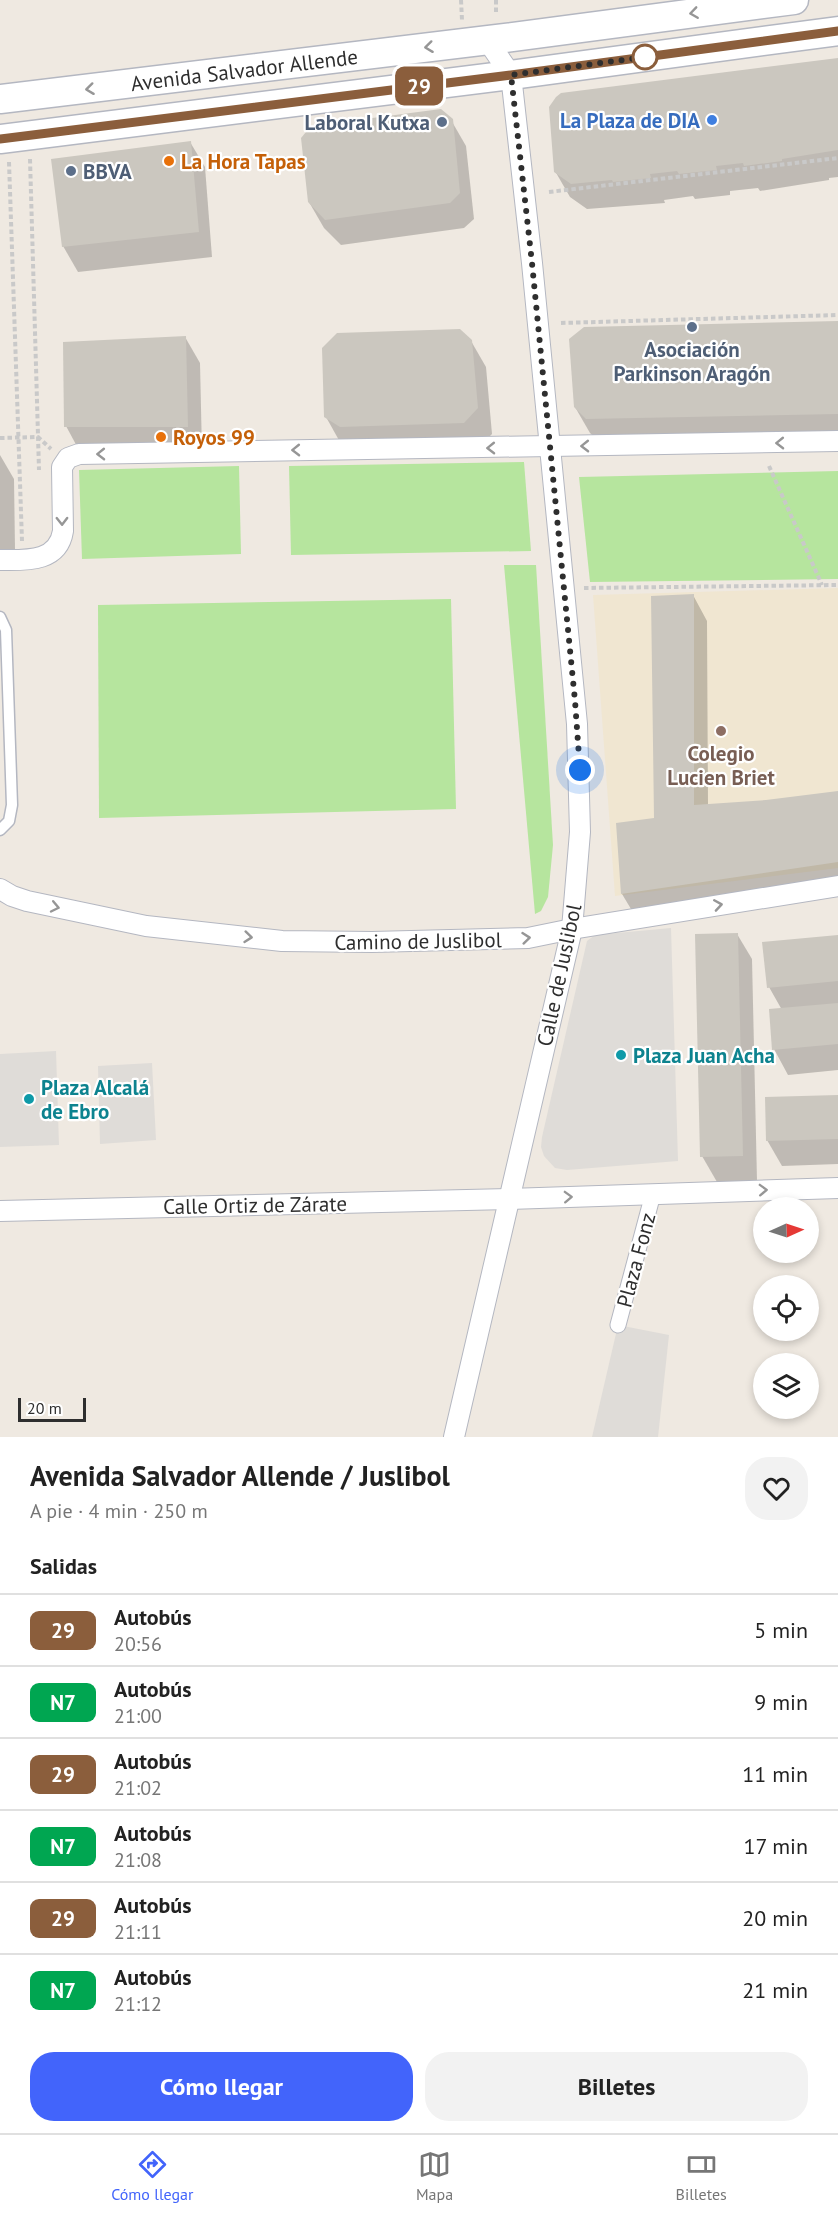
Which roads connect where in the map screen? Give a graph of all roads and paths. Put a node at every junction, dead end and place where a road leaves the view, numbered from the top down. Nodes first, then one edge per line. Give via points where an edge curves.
1 (496, 0) edge
2 (794, 0) edge
3 (492, 28) junction
4 (838, 31) edge
5 (511, 75) junction
6 (0, 99) edge
7 (12, 137) edge
8 (838, 158) edge
9 (549, 192) dead end
10 (838, 315) edge
11 (561, 323) dead end
12 (38, 437) junction
13 (0, 438) edge
14 (18, 438) junction
15 (838, 441) edge
16 (550, 447) junction
17 (64, 463) junction
18 (769, 466) dead end
19 (40, 481) dead end
20 (0, 560) edge
21 (22, 560) junction
22 (822, 585) junction
23 (838, 585) edge
24 (584, 588) dead end
25 (0, 617) edge
26 (0, 830) edge
27 (838, 886) edge
28 (0, 889) edge
29 (572, 928) junction
30 (838, 1188) edge
31 (653, 1194) junction
32 (509, 1199) junction
33 (0, 1211) edge
34 (618, 1325) dead end
35 (454, 1437) edge

1 - 3 path
2 -> 3 main road, Avenida Salvador Allende
3 - 5 street
3 -> 6 main road, Avenida Salvador Allende
4 - 5 main road, Avenida Salvador Allende
5 - 7 main road, Avenida Salvador Allende
5 - 16 street, Calle de Juslibol
7 - 12 path
7 - 14 path
8 - 9 path
10 - 11 path
12 - 14 path
12 - 17 path
12 - 19 path
13 - 14 path
14 - 21 path
15 -> 16 street
16 -> 17 street via 80,454
16 - 29 street, Calle de Juslibol via 580,770 580,832
17 -> 21 street via 62,539 51,553
18 - 22 path
20 - 21 street
22 - 23 path
22 - 24 path
25 - 26 lane via 6,630 12,805 9,821
29 -> 27 street, Camino de Juslibol
28 -> 29 street, Camino de Juslibol via 27,901 146,926 282,941 528,939
29 - 32 street, Calle de Juslibol
31 -> 30 street, Calle Ortiz de Zárate
32 -> 31 street, Calle Ortiz de Zárate
31 - 34 street, Plaza Fonz
32 - 33 street, Calle Ortiz de Zárate
32 - 35 street, Calle de Juslibol

